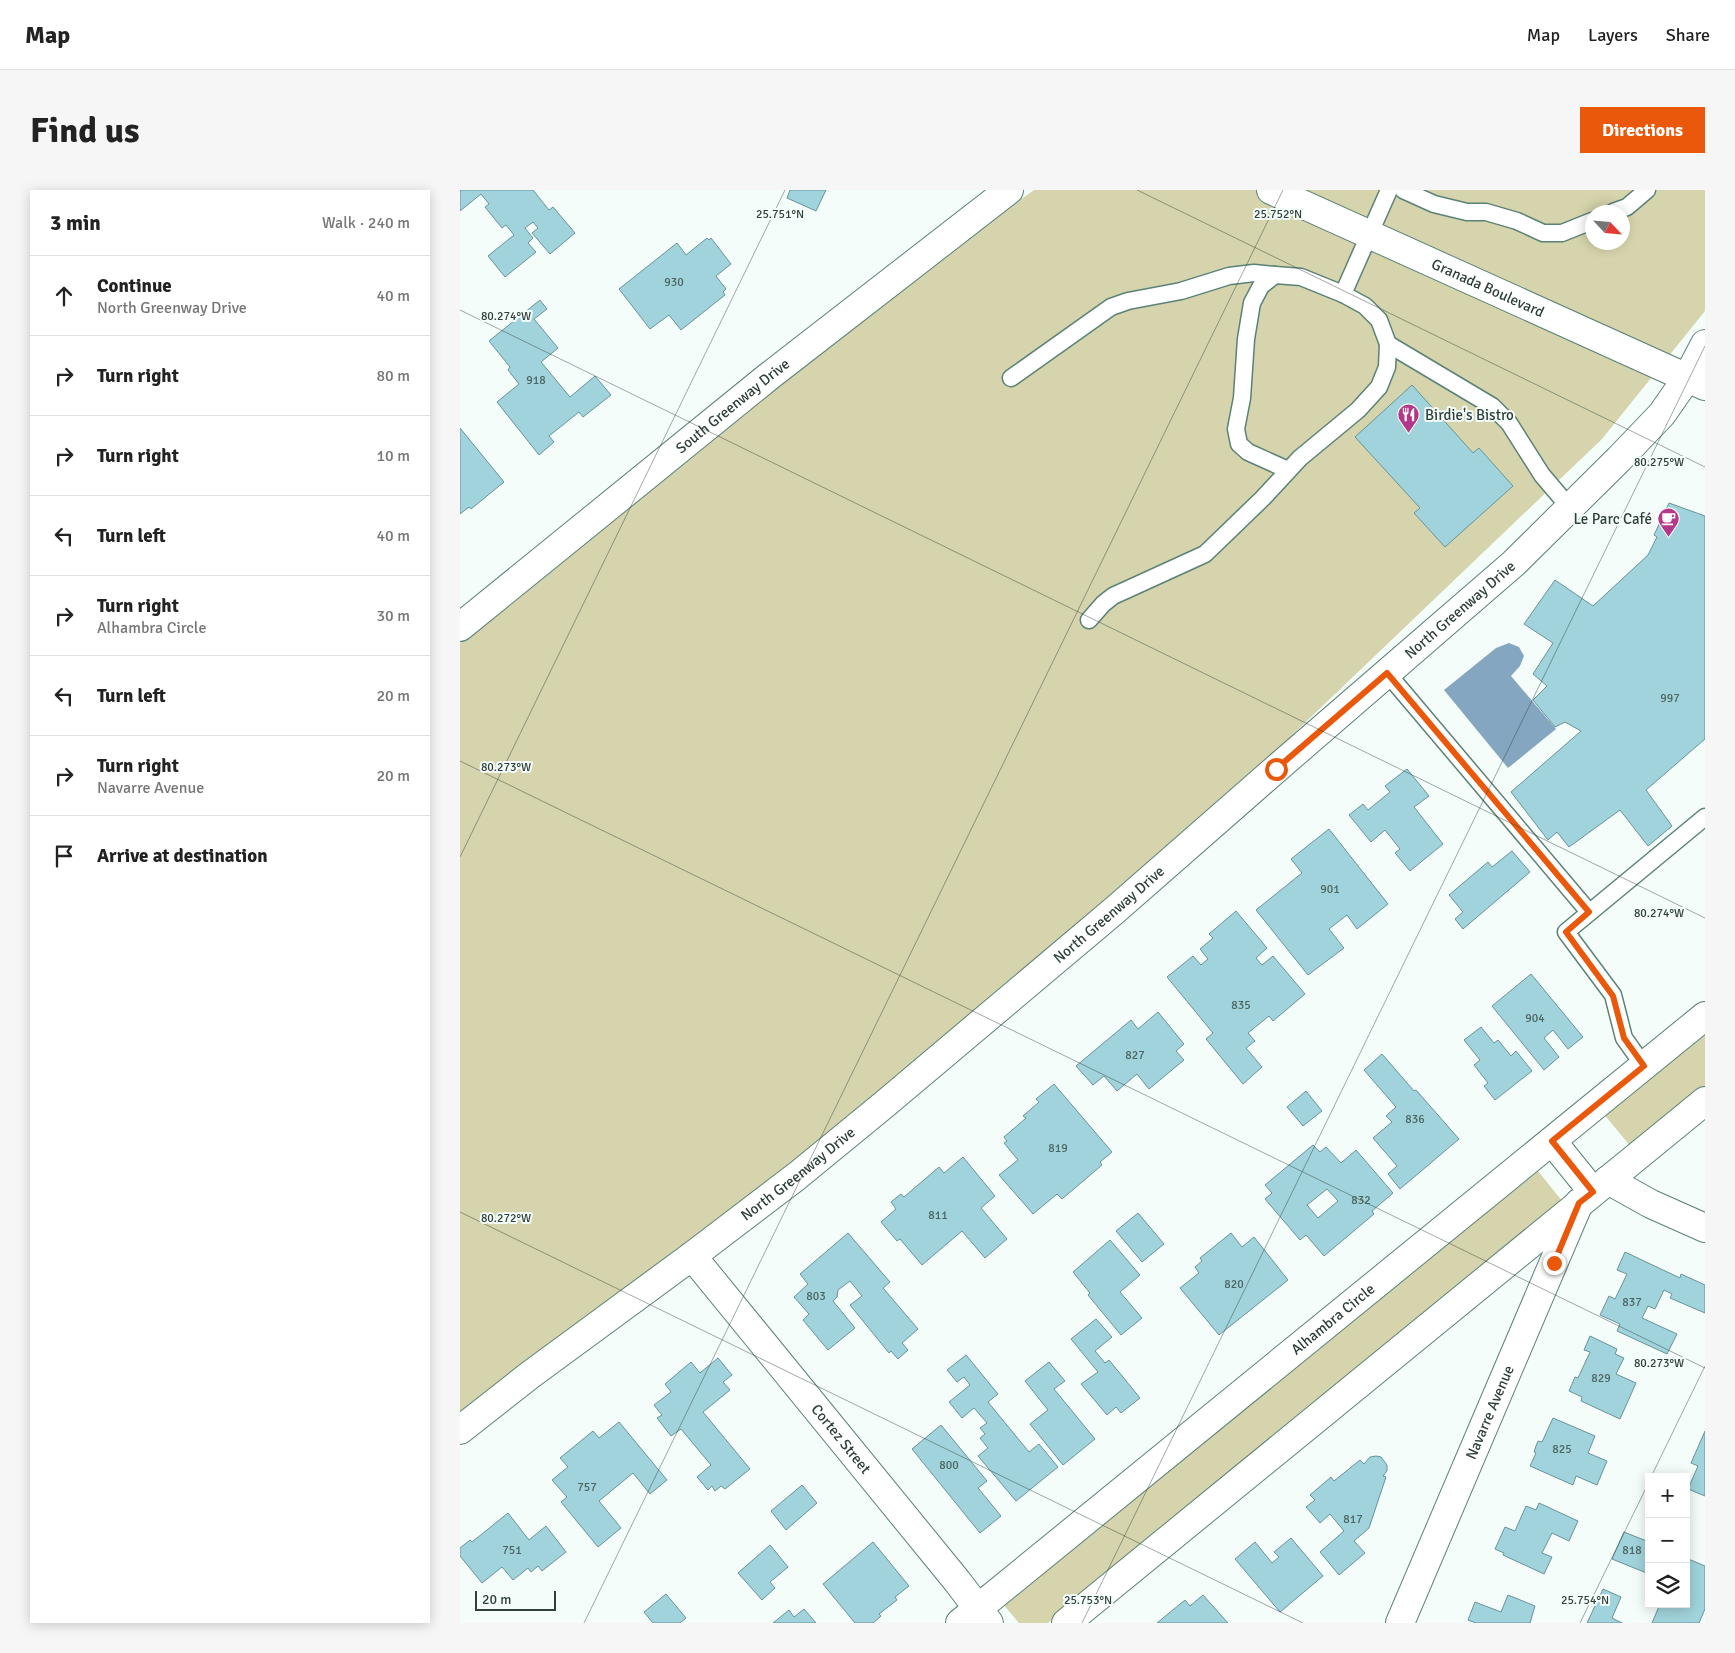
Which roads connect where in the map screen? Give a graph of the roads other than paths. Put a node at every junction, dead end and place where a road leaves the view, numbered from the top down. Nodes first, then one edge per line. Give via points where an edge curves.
1 (1009, 190) edge
2 (1271, 190) edge
3 (1389, 190) edge
4 (1403, 190) edge
5 (1647, 190) edge
6 (1630, 205) edge
7 (1585, 224) edge
8 (1370, 234) junction
9 (1275, 275) junction
10 (1343, 294) junction
11 (1388, 344) junction
12 (1705, 344) edge
13 (1011, 378) dead end
14 (1696, 382) edge
15 (1288, 470) junction
16 (1570, 508) junction
17 (1089, 620) dead end
18 (460, 627) edge
19 (1387, 673) junction
20 (1705, 817) edge
21 (1589, 912) junction
22 (1705, 1016) edge
23 (1644, 1066) junction
24 (1705, 1101) edge
25 (1552, 1141) junction
26 (1593, 1192) junction
27 (1705, 1228) edge
28 (692, 1256) junction
29 (460, 1430) edge
30 (976, 1618) edge
31 (1066, 1623) edge
32 (1400, 1623) edge

1 - 18 street, South Greenway Drive via 768,377
2 - 8 street, Granada Boulevard
3 - 8 lane
4 - 7 lane via 1434,204 1467,212 1486,212 1543,233 1562,233
5 - 6 lane
8 - 10 lane
8 - 14 street, Granada Boulevard
9 - 10 lane via 1301,277
9 - 13 lane via 1254,272 1229,276 1111,307
9 - 15 lane via 1261,286 1252,303 1236,429 1240,444 1248,452
10 - 11 lane via 1365,306 1380,320
11 - 15 lane via 1386,367 1379,387 1358,410
11 - 16 lane via 1492,406 1509,423 1542,475
12 - 14 street, North Greenway Drive
14 - 16 street, North Greenway Drive
15 - 17 lane via 1205,554 1113,596
16 - 19 street, North Greenway Drive via 1514,563
19 - 21 lane
19 - 28 street, North Greenway Drive via 1004,1005 804,1170
20 - 21 lane
21 - 23 lane via 1566,932 1613,996 1624,1038
22 - 23 street, Alhambra Circle
23 - 25 street, Alhambra Circle
24 - 26 street
25 - 26 street
25 - 30 street, Alhambra Circle
26 - 27 street via 1651,1204
26 - 31 street
26 - 32 street, Navarre Avenue
28 - 29 street, North Greenway Drive
28 - 30 street, Cortez Street

